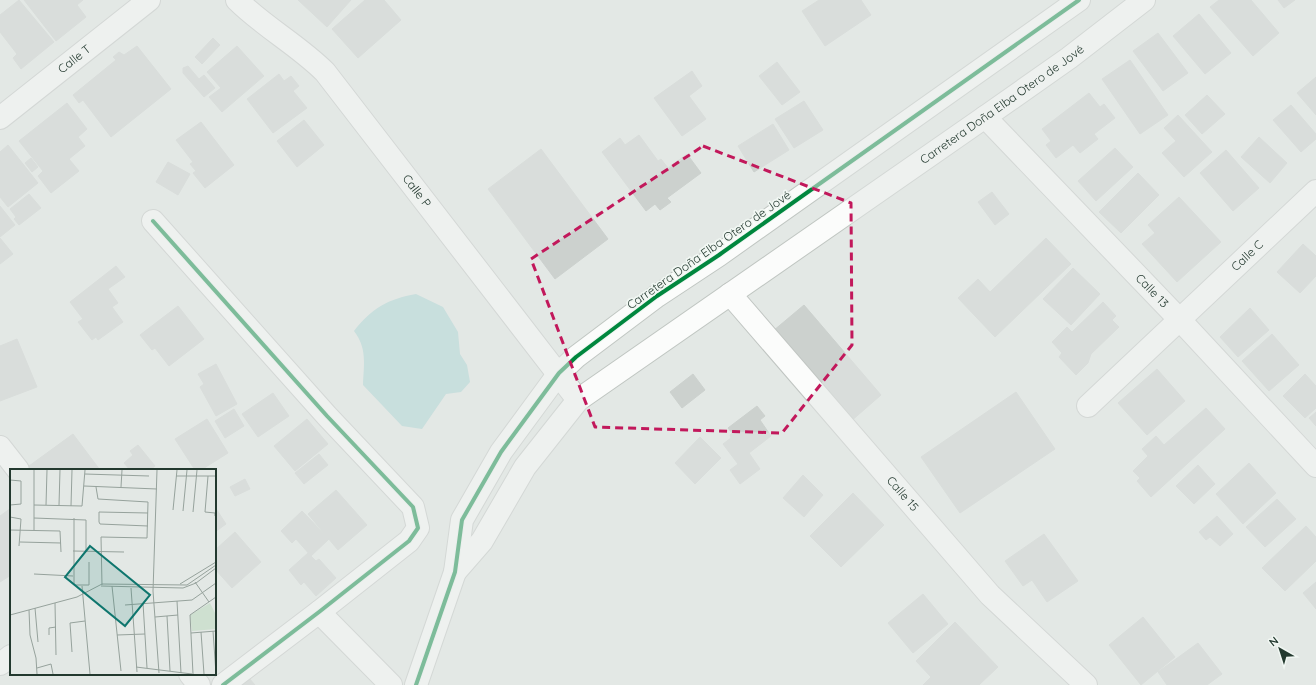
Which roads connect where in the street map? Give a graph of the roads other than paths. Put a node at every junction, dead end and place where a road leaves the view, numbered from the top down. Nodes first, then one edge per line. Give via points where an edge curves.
1 (149, 0) edge
2 (237, 0) edge
3 (1079, 0) edge
4 (1144, 0) edge
5 (1, 115) edge
6 (985, 117) junction
7 (1316, 191) edge
8 (153, 221) dead end
9 (730, 294) junction
10 (1180, 320) junction
11 (559, 373) junction
12 (578, 400) junction
13 (1088, 406) dead end
14 (0, 448) edge
15 (1316, 466) edge
16 (17, 469) edge
17 (455, 572) junction
18 (319, 612) junction
19 (10, 657) edge
20 (0, 664) edge
21 (191, 675) edge
22 (199, 685) edge
23 (223, 685) edge
24 (391, 685) edge
25 (416, 685) edge
26 (1086, 685) edge

1 - 5 street, Calle T
2 - 11 street, Calle P via 254,17 309,56 325,72
3 - 11 street, Carretera Doña Elba Otero de Jové via 657,296 576,357
4 - 6 street, Carretera Doña Elba Otero de Jové via 1069,58
6 - 9 street, Carretera Doña Elba Otero de Jové
6 - 10 street, Calle 13
7 - 10 street, Calle C
8 - 18 street via 327,416 413,507 418,528 409,541
9 - 12 street, Carretera Doña Elba Otero de Jové
9 - 26 street, Calle 15 via 990,595
10 - 13 street, Calle C
10 - 15 street, Calle 13
11 - 12 street, Calle P
11 - 17 street, Carretera Doña Elba Otero de Jové via 501,452 462,520
12 - 17 street, Carretera Doña Elba Otero de Jové via 525,467 482,541
14 - 16 street
17 - 25 street, Carretera Doña Elba Otero de Jové
18 - 23 street
18 - 24 street
19 - 20 street
21 - 22 street

